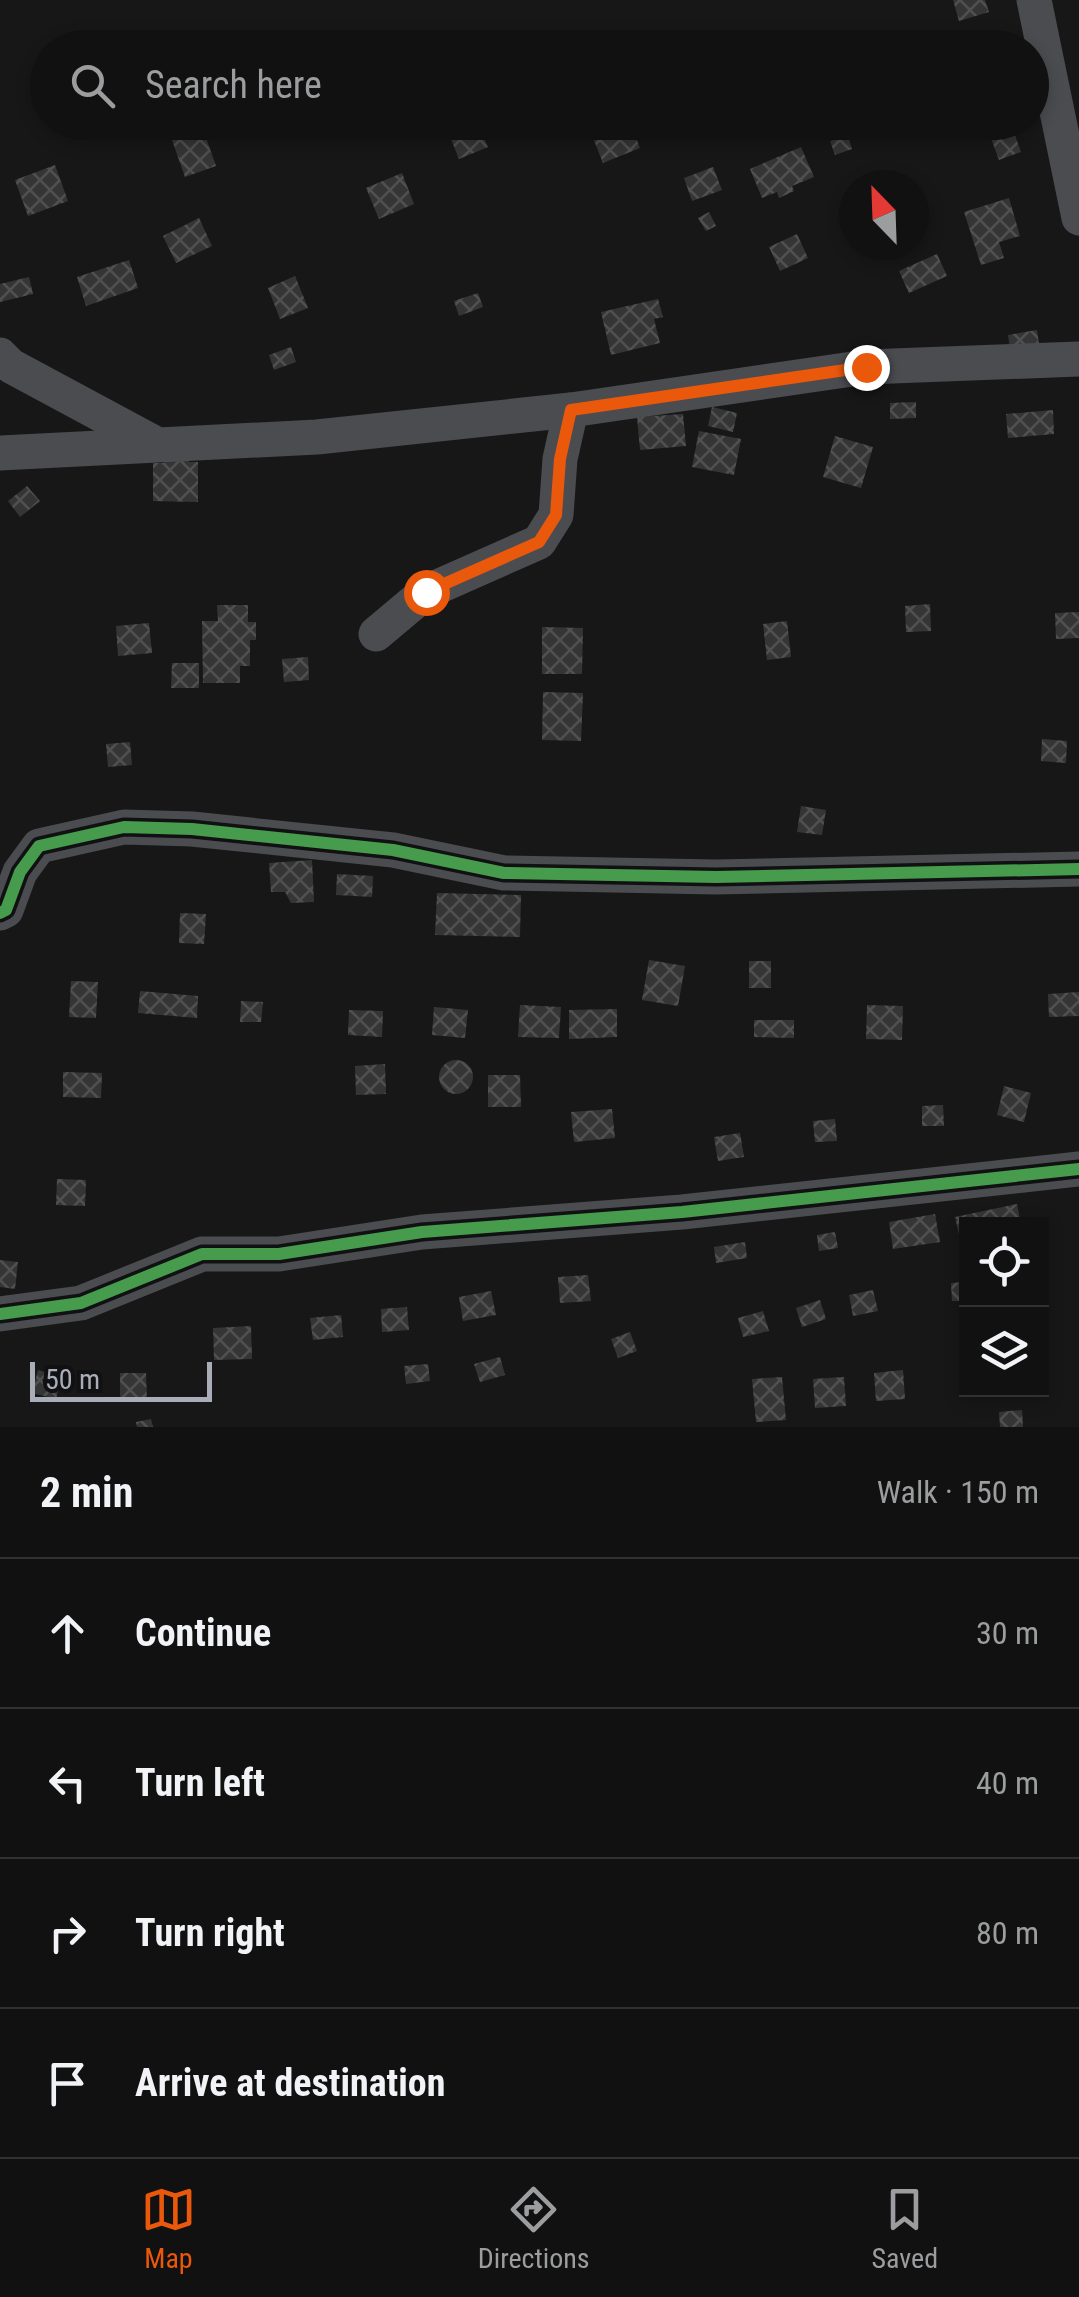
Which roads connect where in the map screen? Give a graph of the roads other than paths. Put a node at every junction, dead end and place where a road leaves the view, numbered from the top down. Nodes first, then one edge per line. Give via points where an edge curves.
1 (1034, 0) edge
2 (1040, 30) edge
3 (1049, 73) edge
4 (1079, 218) edge
5 (0, 355) edge
6 (1079, 359) edge
7 (571, 410) junction
8 (157, 444) junction
9 (0, 453) edge
10 (376, 634) dead end
11 (1079, 869) edge
12 (0, 913) edge
13 (1079, 1169) edge
14 (0, 1314) edge

1 - 2 street
3 - 4 street
5 - 8 street
6 - 7 street via 866,367
7 - 8 street via 317,437
7 - 10 street via 556,515 539,542 426,592
8 - 9 street
11 - 12 street via 504,874 394,850 124,827 40,846
13 - 14 street via 422,1232 278,1254 202,1254 81,1303

